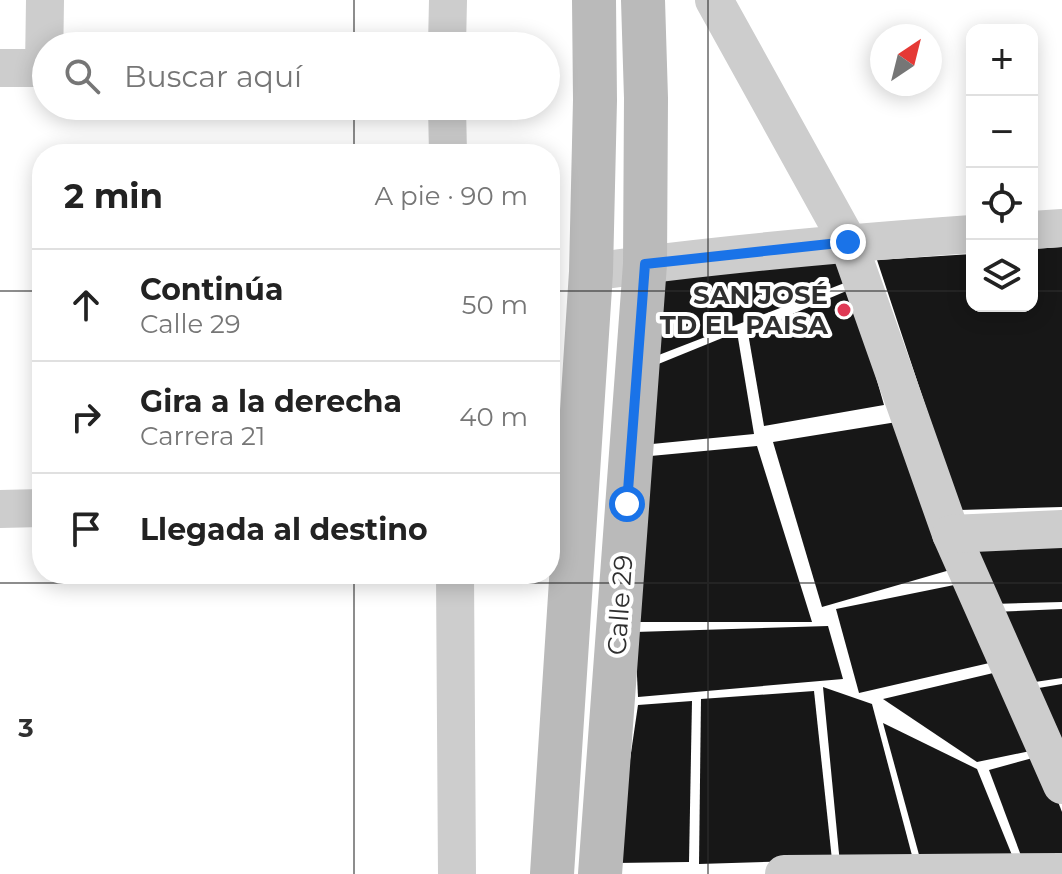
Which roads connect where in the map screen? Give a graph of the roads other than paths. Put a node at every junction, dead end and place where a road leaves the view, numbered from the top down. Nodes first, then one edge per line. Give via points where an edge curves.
1 (45, 0) edge
2 (448, 0) edge
3 (594, 0) edge
4 (643, 0) edge
5 (714, 0) edge
6 (45, 32) edge
7 (447, 32) edge
8 (0, 68) edge
9 (32, 68) edge
10 (447, 120) edge
11 (448, 144) edge
12 (1062, 228) edge
13 (1038, 230) edge
14 (966, 234) edge
15 (848, 242) junction
16 (645, 264) junction
17 (591, 272) junction
18 (32, 508) edge
19 (0, 509) edge
20 (1062, 529) edge
21 (951, 534) junction
22 (455, 584) edge
23 (1062, 785) edge
24 (1062, 872) edge
25 (457, 874) edge
26 (552, 874) edge
27 (600, 874) edge
28 (784, 874) edge

1 - 6 street
2 - 7 street
3 - 17 main road, Calle 29
4 - 16 main road, Calle 29
5 - 15 street
8 - 9 street
10 - 11 street
12 - 13 street
14 - 15 street
15 - 16 street
15 - 21 street
16 - 17 street
16 - 27 main road, Calle 29
17 - 26 main road, Calle 29
18 - 19 street
20 - 21 street
21 - 23 street
22 - 25 street
24 - 28 street

